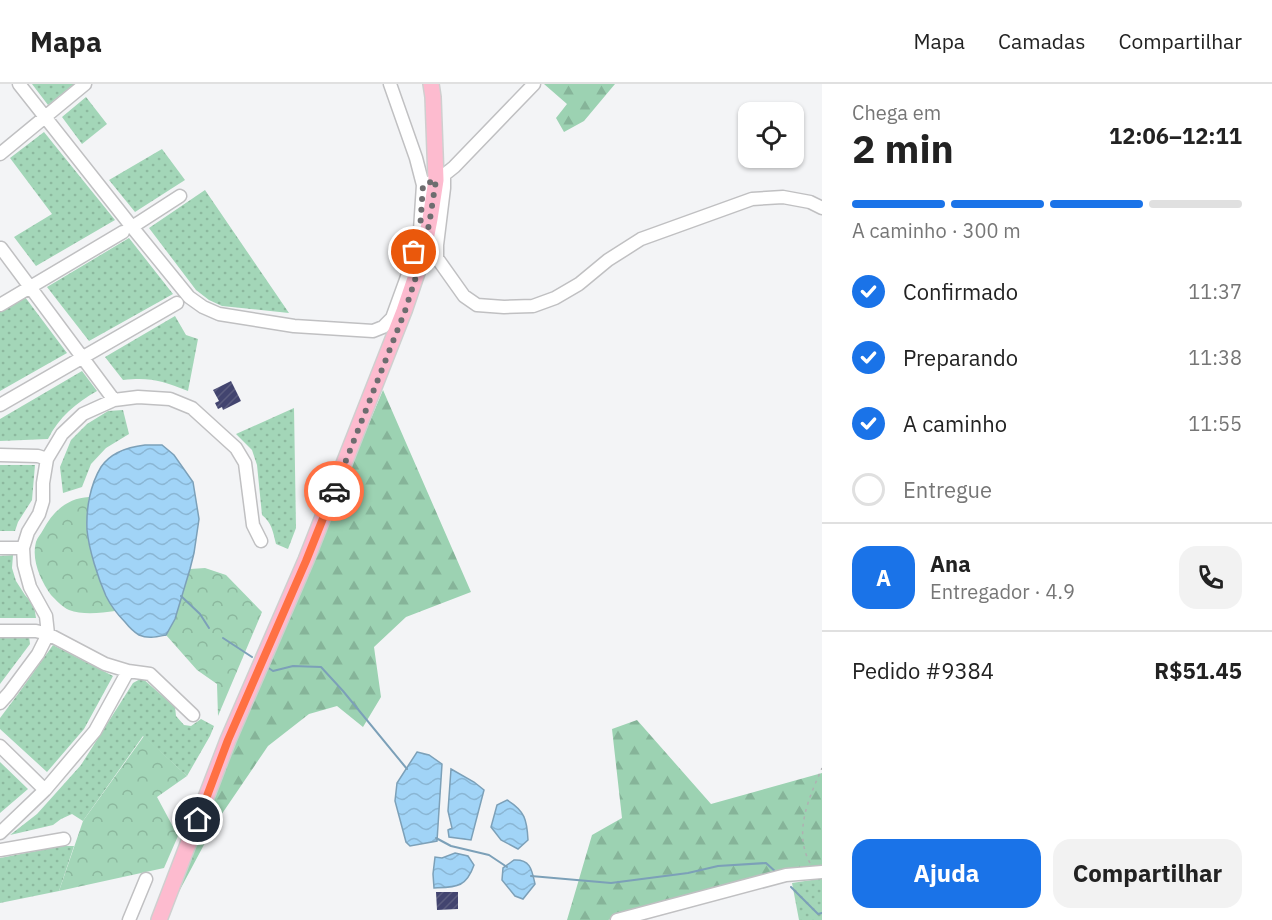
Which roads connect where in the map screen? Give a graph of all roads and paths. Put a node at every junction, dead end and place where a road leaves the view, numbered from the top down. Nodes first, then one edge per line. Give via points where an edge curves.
1 (19, 84) edge
2 (85, 84) edge
3 (390, 84) edge
4 (431, 84) edge
5 (534, 84) edge
6 (45, 117) junction
7 (0, 154) edge
8 (434, 180) junction
9 (180, 196) dead end
10 (822, 208) edge
11 (127, 229) junction
12 (1, 248) edge
13 (30, 288) junction
14 (177, 303) dead end
15 (0, 305) edge
16 (83, 358) junction
17 (114, 400) junction
18 (0, 405) edge
19 (0, 455) edge
20 (47, 459) junction
21 (261, 541) dead end
22 (0, 548) edge
23 (23, 548) junction
24 (0, 631) edge
25 (48, 634) junction
26 (128, 671) junction
27 (0, 703) edge
28 (193, 716) dead end
29 (0, 746) edge
30 (822, 768) edge
31 (45, 790) junction
32 (0, 833) edge
33 (64, 839) dead end
34 (0, 850) edge
35 (818, 872) edge
36 (146, 879) dead end
37 (129, 920) edge
38 (159, 920) edge
39 (618, 920) edge

1 - 6 street
2 - 6 street
3 - 8 street via 416,158
4 - 8 main road
5 - 8 street via 454,167
6 - 7 street
6 - 11 street
8 - 10 street via 444,188 436,258 464,296 477,304 504,306 533,306 555,297 641,239 753,199 783,197
8 - 11 street via 392,318 373,331 294,326 219,314 189,297
8 - 38 main road via 423,255 405,311 306,561 228,740
9 - 11 street
11 - 13 street
12 - 13 street
13 - 15 street
13 - 16 street
14 - 16 street
16 - 17 street
16 - 18 street
17 - 20 street via 82,414 62,434
17 - 21 street via 170,399 192,408 236,448 245,463 253,525
19 - 20 street
20 - 23 street via 43,501
22 - 23 street
23 - 25 street via 30,587 46,616
24 - 25 street
25 - 26 street via 105,664
25 - 27 street via 38,654
26 - 28 street via 150,674
26 - 31 street via 95,730
29 - 31 street
30 - 35 path via 807,803 802,835 806,856
31 - 32 street
33 - 34 street
35 - 39 street via 786,875
36 - 37 street

